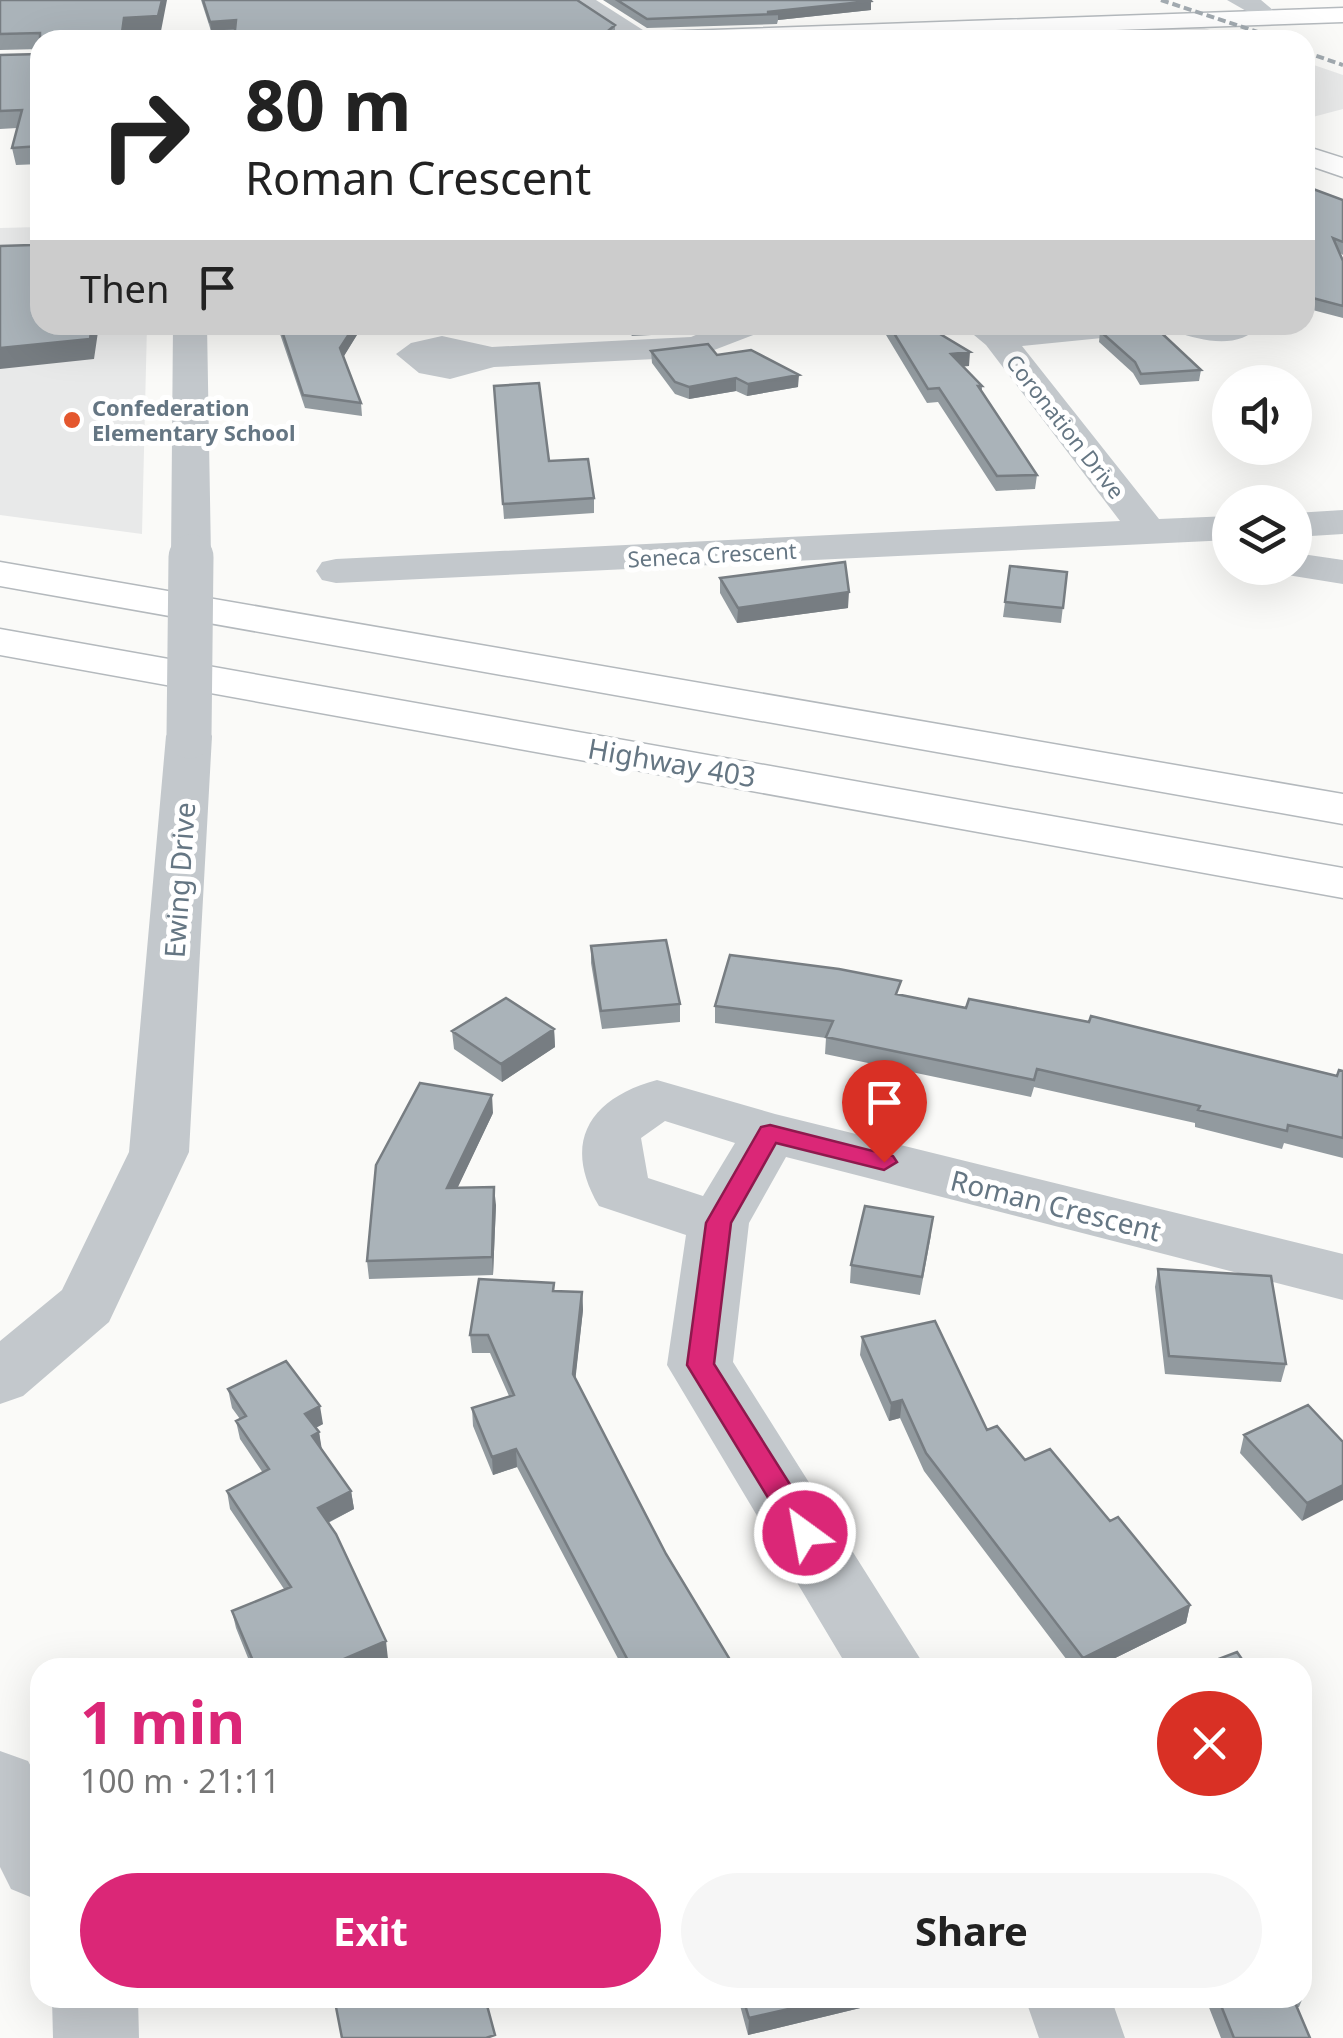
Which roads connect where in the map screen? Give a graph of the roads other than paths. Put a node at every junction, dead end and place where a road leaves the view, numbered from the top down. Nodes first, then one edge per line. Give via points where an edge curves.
1 (580, 0) edge
2 (934, 0) edge
3 (1239, 0) edge
4 (1343, 15) edge
5 (1269, 17) junction
6 (982, 28) junction
7 (631, 30) edge
8 (921, 30) edge
9 (986, 30) edge
10 (1315, 158) edge
11 (1343, 168) edge
12 (190, 335) edge
13 (725, 335) edge
14 (990, 335) edge
15 (489, 357) dead end
16 (1343, 522) edge
17 (1312, 524) edge
18 (1212, 529) edge
19 (1149, 533) junction
20 (1089, 536) junction
21 (1212, 553) edge
22 (1312, 568) edge
23 (336, 571) dead end
24 (1343, 572) edge
25 (0, 574) edge
26 (0, 642) edge
27 (1343, 809) edge
28 (1343, 883) edge
29 (770, 1133) junction
30 (718, 1223) junction
31 (1343, 1277) edge
32 (0, 1378) edge
33 (882, 1658) edge
34 (0, 1786) edge
35 (30, 1843) edge
36 (94, 2008) edge
37 (1072, 2008) edge
38 (96, 2038) edge
39 (1082, 2038) edge

1 - 7 street
2 - 6 main road
3 - 5 street
4 - 5 main road
5 - 6 main road
6 - 8 main road
6 - 9 main road
10 - 11 main road
12 - 32 street, Ewing Drive, bridge via 190,736 159,1152 86,1305
13 - 15 street via 696,347
14 - 19 street, Coronation Drive
16 - 17 street
18 - 19 street, Seneca Crescent
19 - 20 street, Seneca Crescent
20 - 21 street, Seneca Crescent
20 - 23 street, Seneca Crescent
22 - 24 street
25 - 27 main road
26 - 28 main road, Highway 403
29 - 30 street
29 - 30 street, Roman Crescent via 656,1100 612,1132 620,1191
29 - 31 street, Roman Crescent
30 - 33 street via 700,1365
34 - 35 street
36 - 38 street
37 - 39 street

